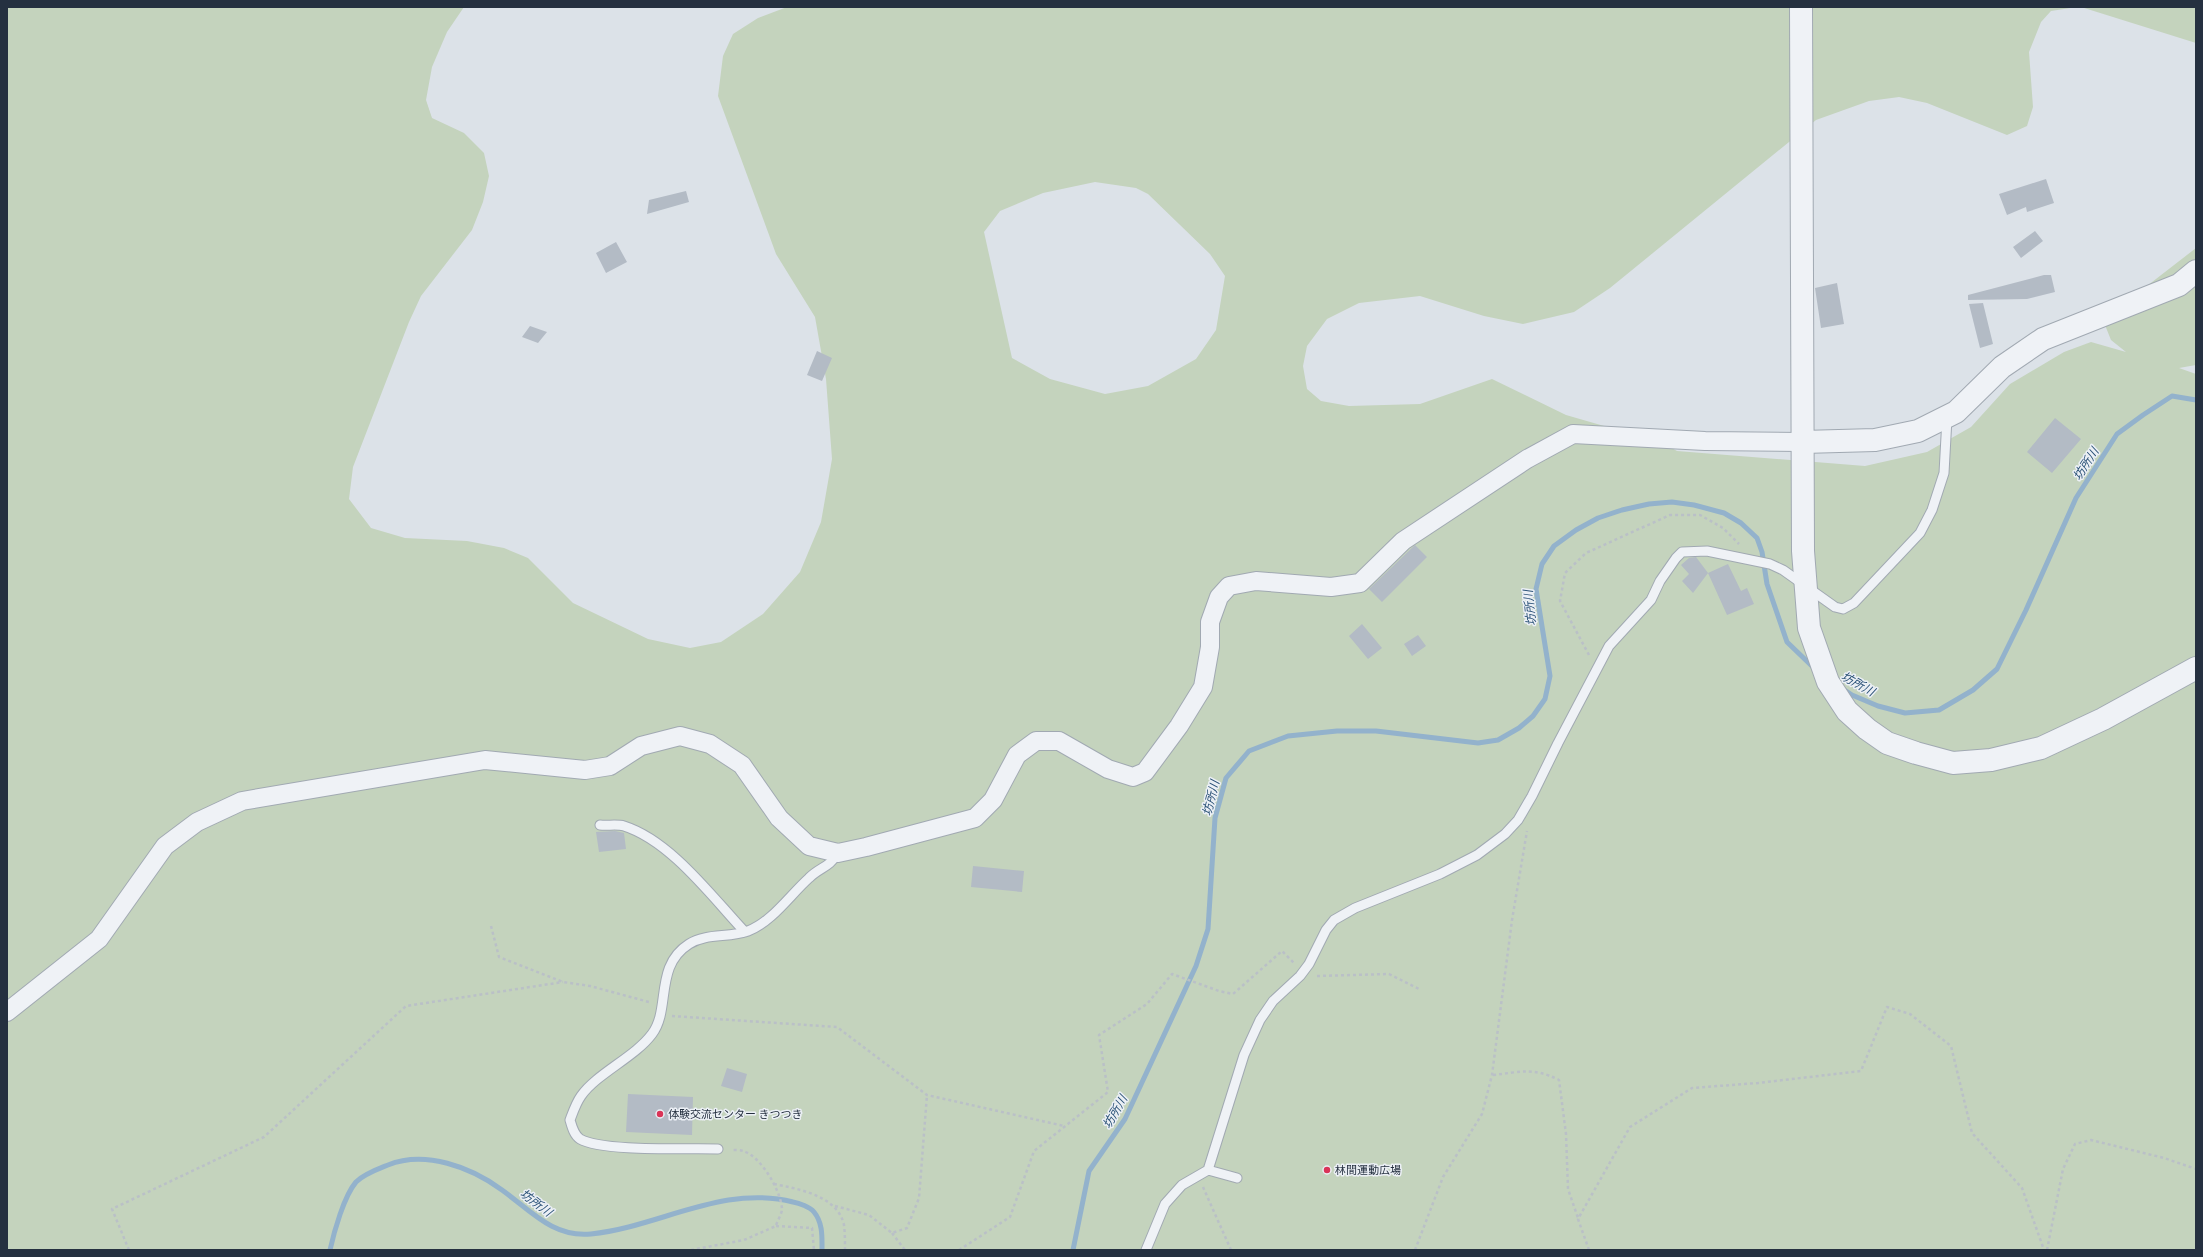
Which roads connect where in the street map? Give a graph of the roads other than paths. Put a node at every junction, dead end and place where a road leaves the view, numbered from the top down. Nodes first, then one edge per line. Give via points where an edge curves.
1 (1801, 7) edge
2 (2196, 271) edge
3 (1947, 416) junction
4 (1803, 442) junction
5 (1806, 587) junction
6 (2196, 668) edge
7 (600, 826) dead end
8 (838, 853) junction
9 (745, 932) junction
10 (7, 1012) edge
11 (718, 1149) road end
12 (1208, 1170) junction
13 (1237, 1178) dead end
14 (1146, 1250) edge

1 - 4 street
2 - 3 street via 2179,285 2043,339 2002,367 1956,412
3 - 4 street via 1918,431 1875,440
3 - 5 lane via 1944,473 1932,510 1920,533 1854,603 1844,610
4 - 5 street via 1803,551
4 - 8 street via 1573,434 1527,459 1403,541 1360,583 1331,587 1256,581 1229,586 1219,597 1210,622 1210,647 1203,687 1144,772 1133,777 1108,770 1059,741 1036,741 1017,755 994,800 975,818
5 - 6 street via 1809,628 1813,643 1828,682 1848,711 1887,743 1953,764 1991,760 2041,748 2103,719
5 - 12 lane via 1770,564 1707,551 1682,552 1666,572 1652,600 1609,646 1535,791 1518,820 1505,834 1477,855 1440,874 1355,908 1334,920 1326,930 1309,964 1272,1001 1260,1020 1244,1055
7 - 9 lane via 622,826 650,838 679,862
8 - 9 lane via 832,863 810,876 766,920
8 - 10 street via 809,846 778,818 742,765 710,744 680,736 641,746 610,766 585,770 485,760 242,801 197,822 165,846 99,939
9 - 11 lane via 703,938 687,945 679,953 665,980 662,1005 653,1033 582,1094 570,1120 573,1130 580,1138 602,1146
12 - 13 lane
12 - 14 lane via 1182,1185 1165,1204

